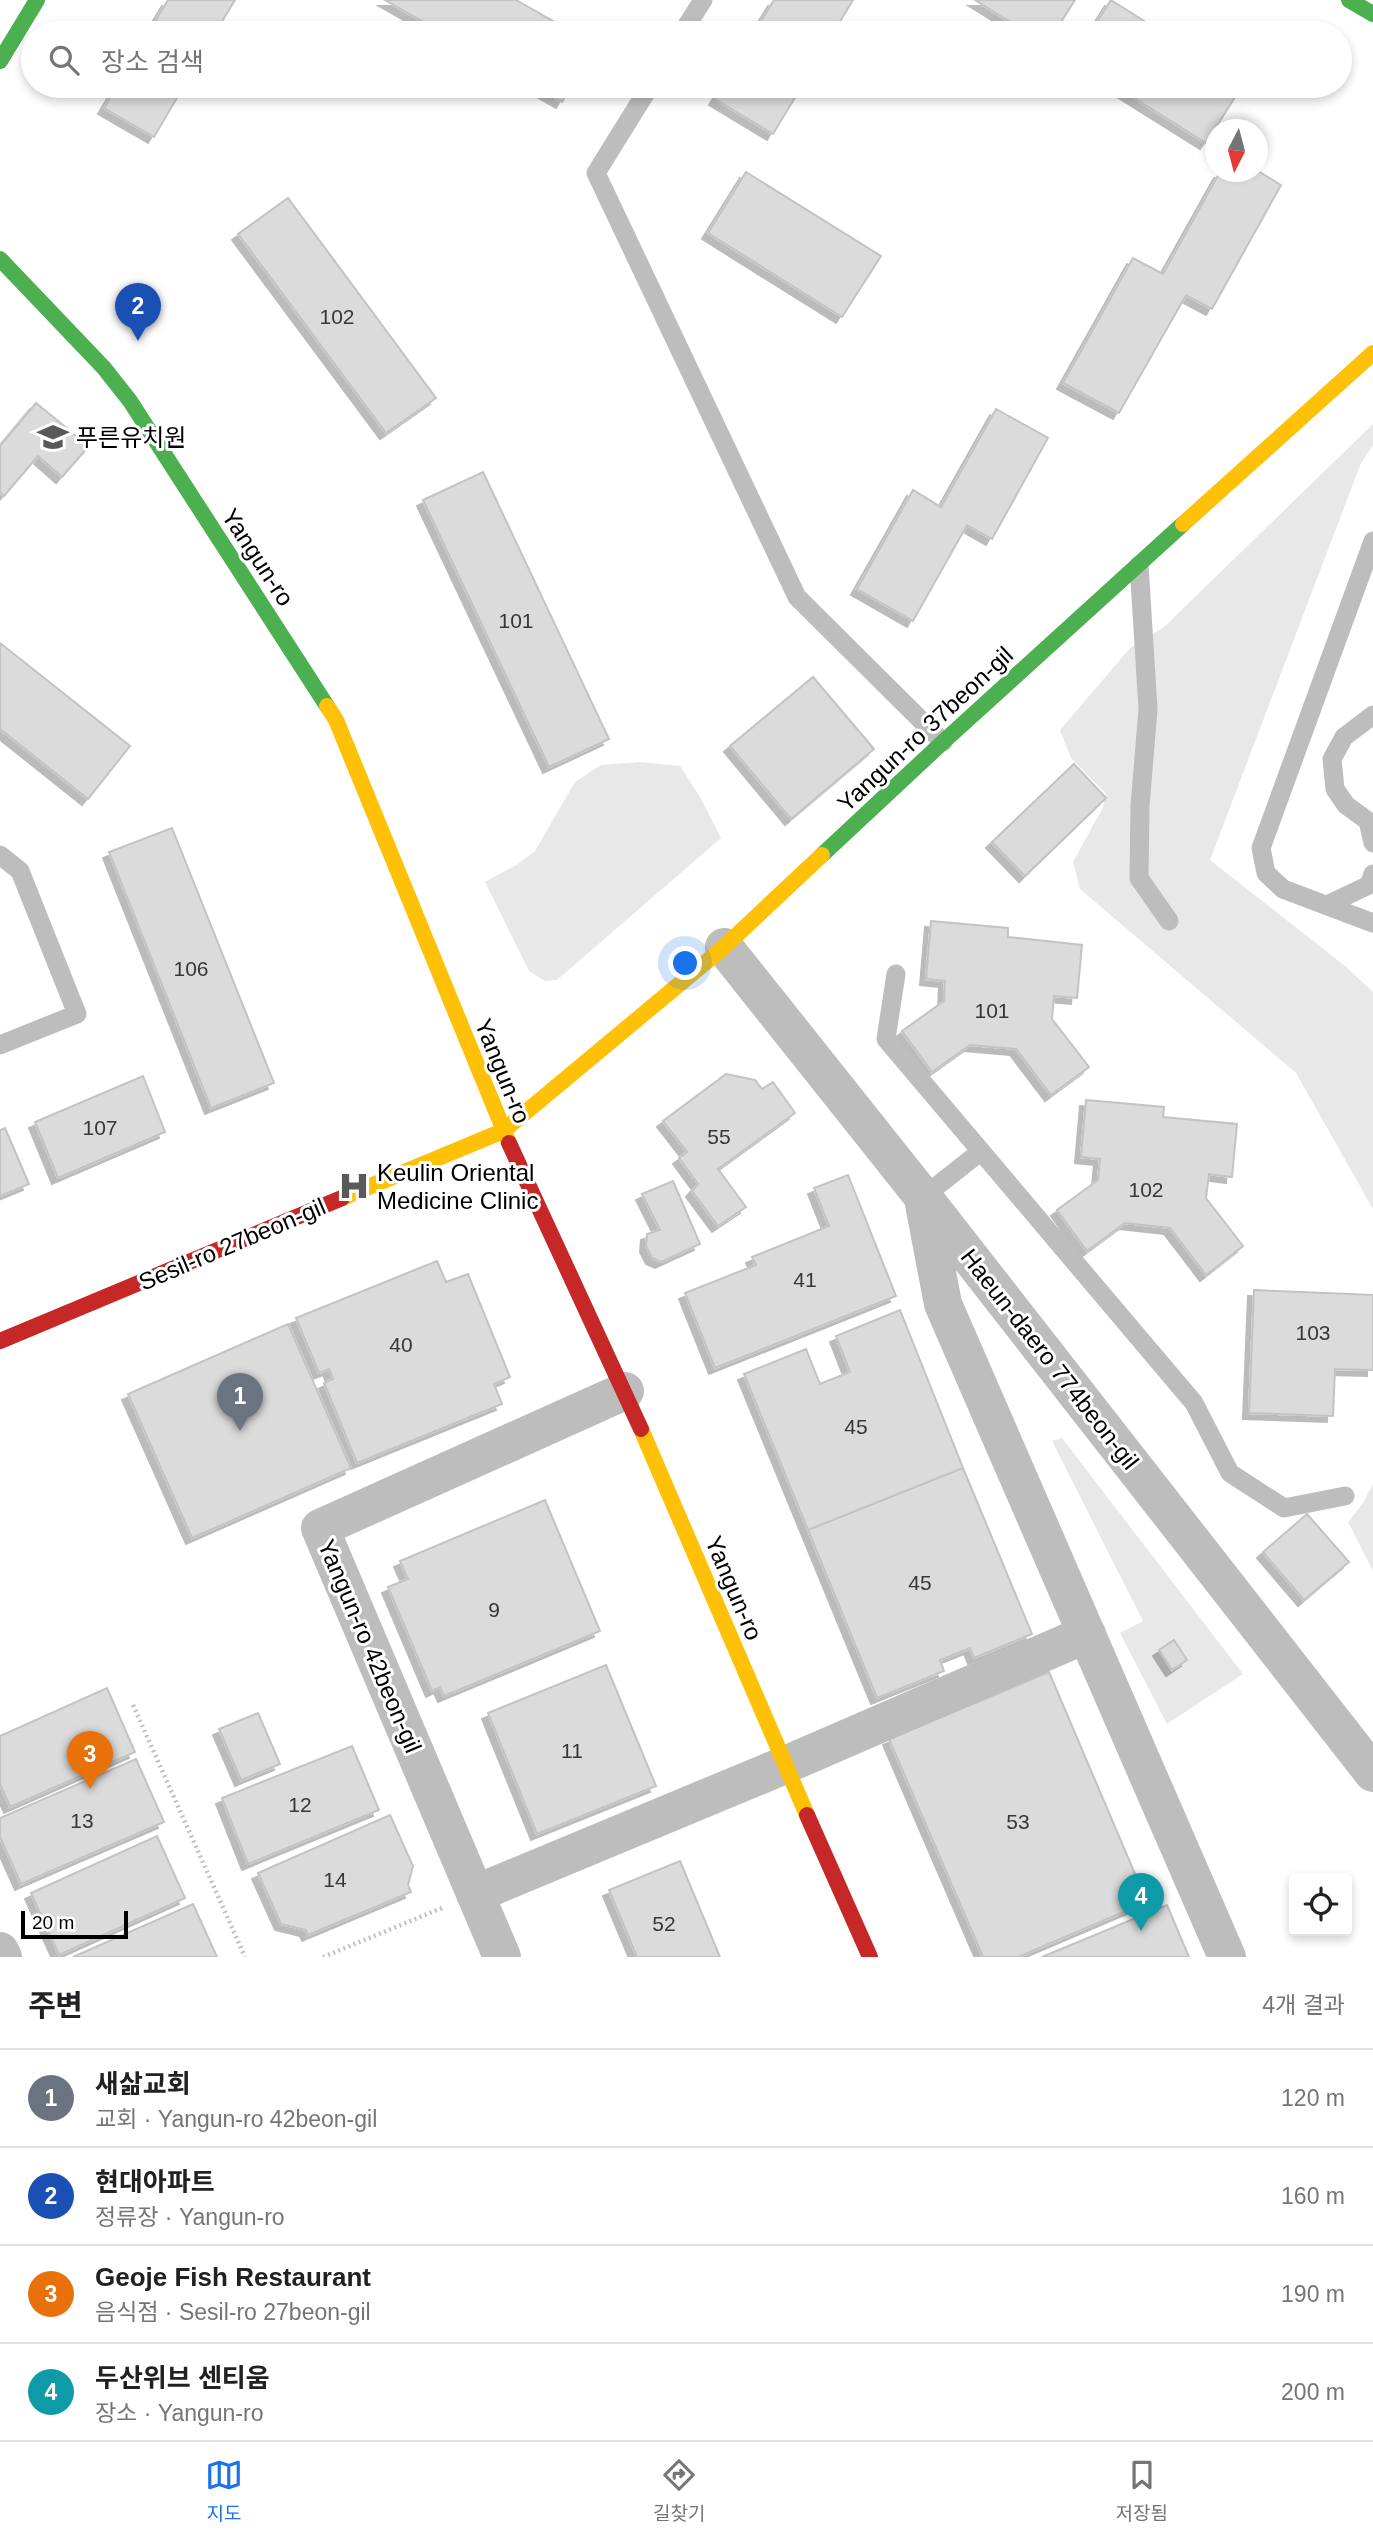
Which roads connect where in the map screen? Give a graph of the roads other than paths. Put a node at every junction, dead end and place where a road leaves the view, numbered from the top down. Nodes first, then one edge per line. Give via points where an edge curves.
1 (37, 0) edge
2 (703, 0) edge
3 (1349, 0) edge
4 (1373, 14) edge
5 (24, 21) edge
6 (690, 21) edge
7 (21, 26) edge
8 (0, 61) edge
9 (643, 98) edge
10 (0, 259) edge
11 (1373, 353) edge
12 (1373, 541) edge
13 (1139, 564) junction
14 (1373, 715) edge
15 (943, 742) junction
16 (1373, 843) edge
17 (0, 855) edge
18 (1373, 874) edge
19 (1327, 905) junction
20 (1169, 922) dead end
21 (1373, 923) edge
22 (724, 947) junction
23 (897, 974) dead end
24 (0, 1045) edge
25 (503, 1131) junction
26 (981, 1152) junction
27 (923, 1197) junction
28 (0, 1341) edge
29 (625, 1391) junction
30 (1345, 1496) dead end
31 (1087, 1634) junction
32 (785, 1765) junction
33 (1373, 1773) edge
34 (475, 1894) junction
35 (0, 1951) edge
36 (3, 1957) edge
37 (502, 1957) edge
38 (870, 1957) edge
39 (1227, 1957) edge

1 - 5 main road
2 - 6 lane
3 - 4 main road
7 - 8 main road
9 - 15 lane via 596,173 797,597
10 - 25 main road, Yangun-ro via 130,401 336,720
11 - 13 main road, Yangun-ro 37beon-gil
12 - 19 lane via 1261,848 1266,873 1283,889
13 - 15 main road, Yangun-ro 37beon-gil
13 - 20 lane via 1148,709 1139,878
14 - 16 lane via 1344,737 1332,760 1335,789 1346,805 1368,821
15 - 22 main road, Yangun-ro 37beon-gil
17 - 24 lane via 20,871 77,1014
18 - 19 lane via 1369,885
19 - 21 lane
22 - 25 main road, Yangun-ro 37beon-gil
22 - 27 street, Haeun-daero 774beon-gil
23 - 26 lane via 886,1039
25 - 28 main road, Sesil-ro 27beon-gil
25 - 29 main road, Yangun-ro
26 - 27 lane
26 - 30 lane via 1194,1403 1230,1473 1284,1508
27 - 31 street via 943,1304
27 - 33 street, Haeun-daero 774beon-gil
29 - 32 main road, Yangun-ro
29 - 34 street, Yangun-ro 42beon-gil via 320,1528
31 - 32 street
31 - 39 street
32 - 34 street
32 - 38 main road, Yangun-ro
34 - 37 street, Yangun-ro 42beon-gil
35 - 36 street

